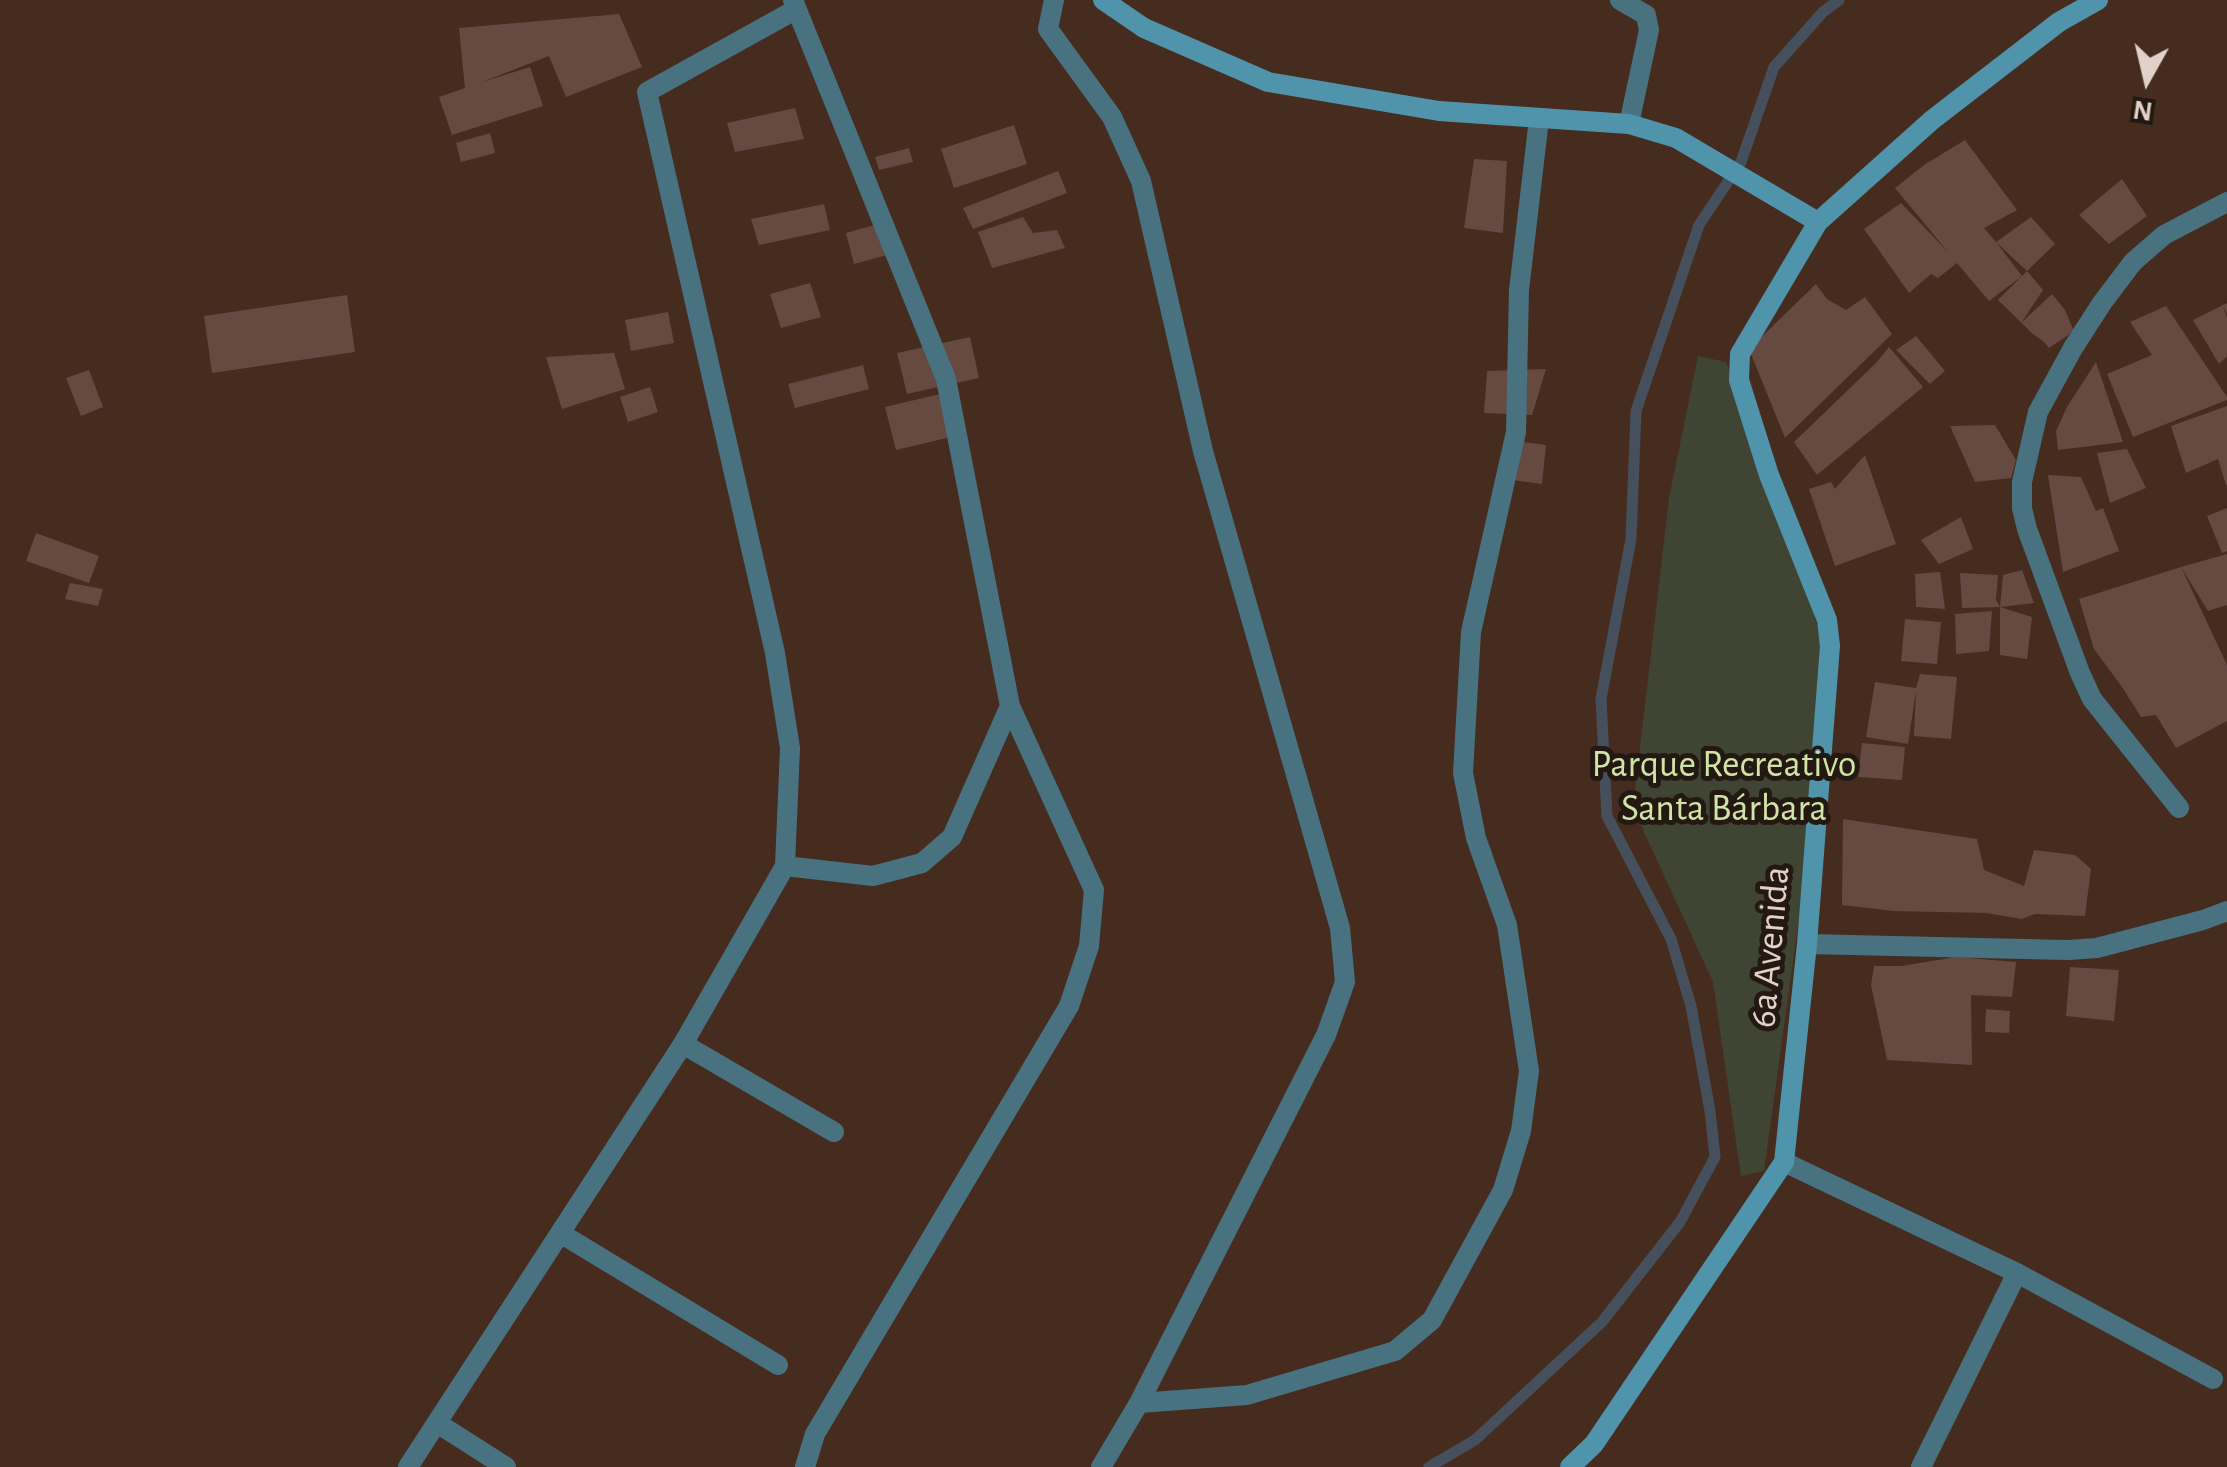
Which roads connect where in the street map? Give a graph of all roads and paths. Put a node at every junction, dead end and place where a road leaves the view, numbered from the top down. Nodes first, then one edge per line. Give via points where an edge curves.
1 (1054, 0) edge
2 (1103, 0) edge
3 (1620, 0) edge
4 (2098, 0) edge
5 (794, 5) edge
6 (1539, 119) junction
7 (1629, 124) junction
8 (2227, 202) edge
9 (1818, 222) junction
10 (1010, 706) junction
11 (2179, 808) dead end
12 (784, 866) junction
13 (2227, 911) edge
14 (1807, 944) junction
15 (683, 1044) junction
16 (834, 1132) dead end
17 (1784, 1162) junction
18 (560, 1233) junction
19 (2017, 1273) junction
20 (778, 1366) dead end
21 (2213, 1379) dead end
22 (1138, 1404) junction
23 (436, 1423) junction
24 (408, 1467) edge
25 (506, 1467) edge
26 (805, 1467) edge
27 (1101, 1467) edge
28 (1570, 1467) edge
29 (1921, 1467) edge

1 - 22 street via 1048,29 1112,118 1141,181 1203,452 1340,928 1344,982 1326,1035
2 - 6 street via 1144,28 1268,82 1439,111
3 - 7 street via 1646,15 1649,30
4 - 9 street, 6a Avenida via 2059,22 1932,120
5 - 10 street via 946,379
5 - 12 street via 647,92 775,653 790,748
6 - 7 street
6 - 22 street via 1520,290 1516,432 1472,632 1463,774 1476,838 1507,924 1529,1071 1503,1190 1432,1320 1395,1351 1247,1395
7 - 9 street via 1676,138
8 - 11 street via 2164,235 2112,289 2038,412 2022,482 2027,529 2092,699
9 - 14 street, 6a Avenida via 1740,354 1738,380 1828,620
10 - 12 street via 952,837 922,863 873,876
10 - 26 street via 1094,890 1089,946 1069,1006 815,1434
12 - 15 street
13 - 14 street via 2097,948
14 - 17 street, 6a Avenida
15 - 16 street
15 - 18 street
17 - 19 street
17 - 28 street, 6a Avenida via 1594,1444
18 - 20 street
18 - 23 street
19 - 21 street
19 - 29 street
22 - 27 street
23 - 24 street
23 - 25 street

